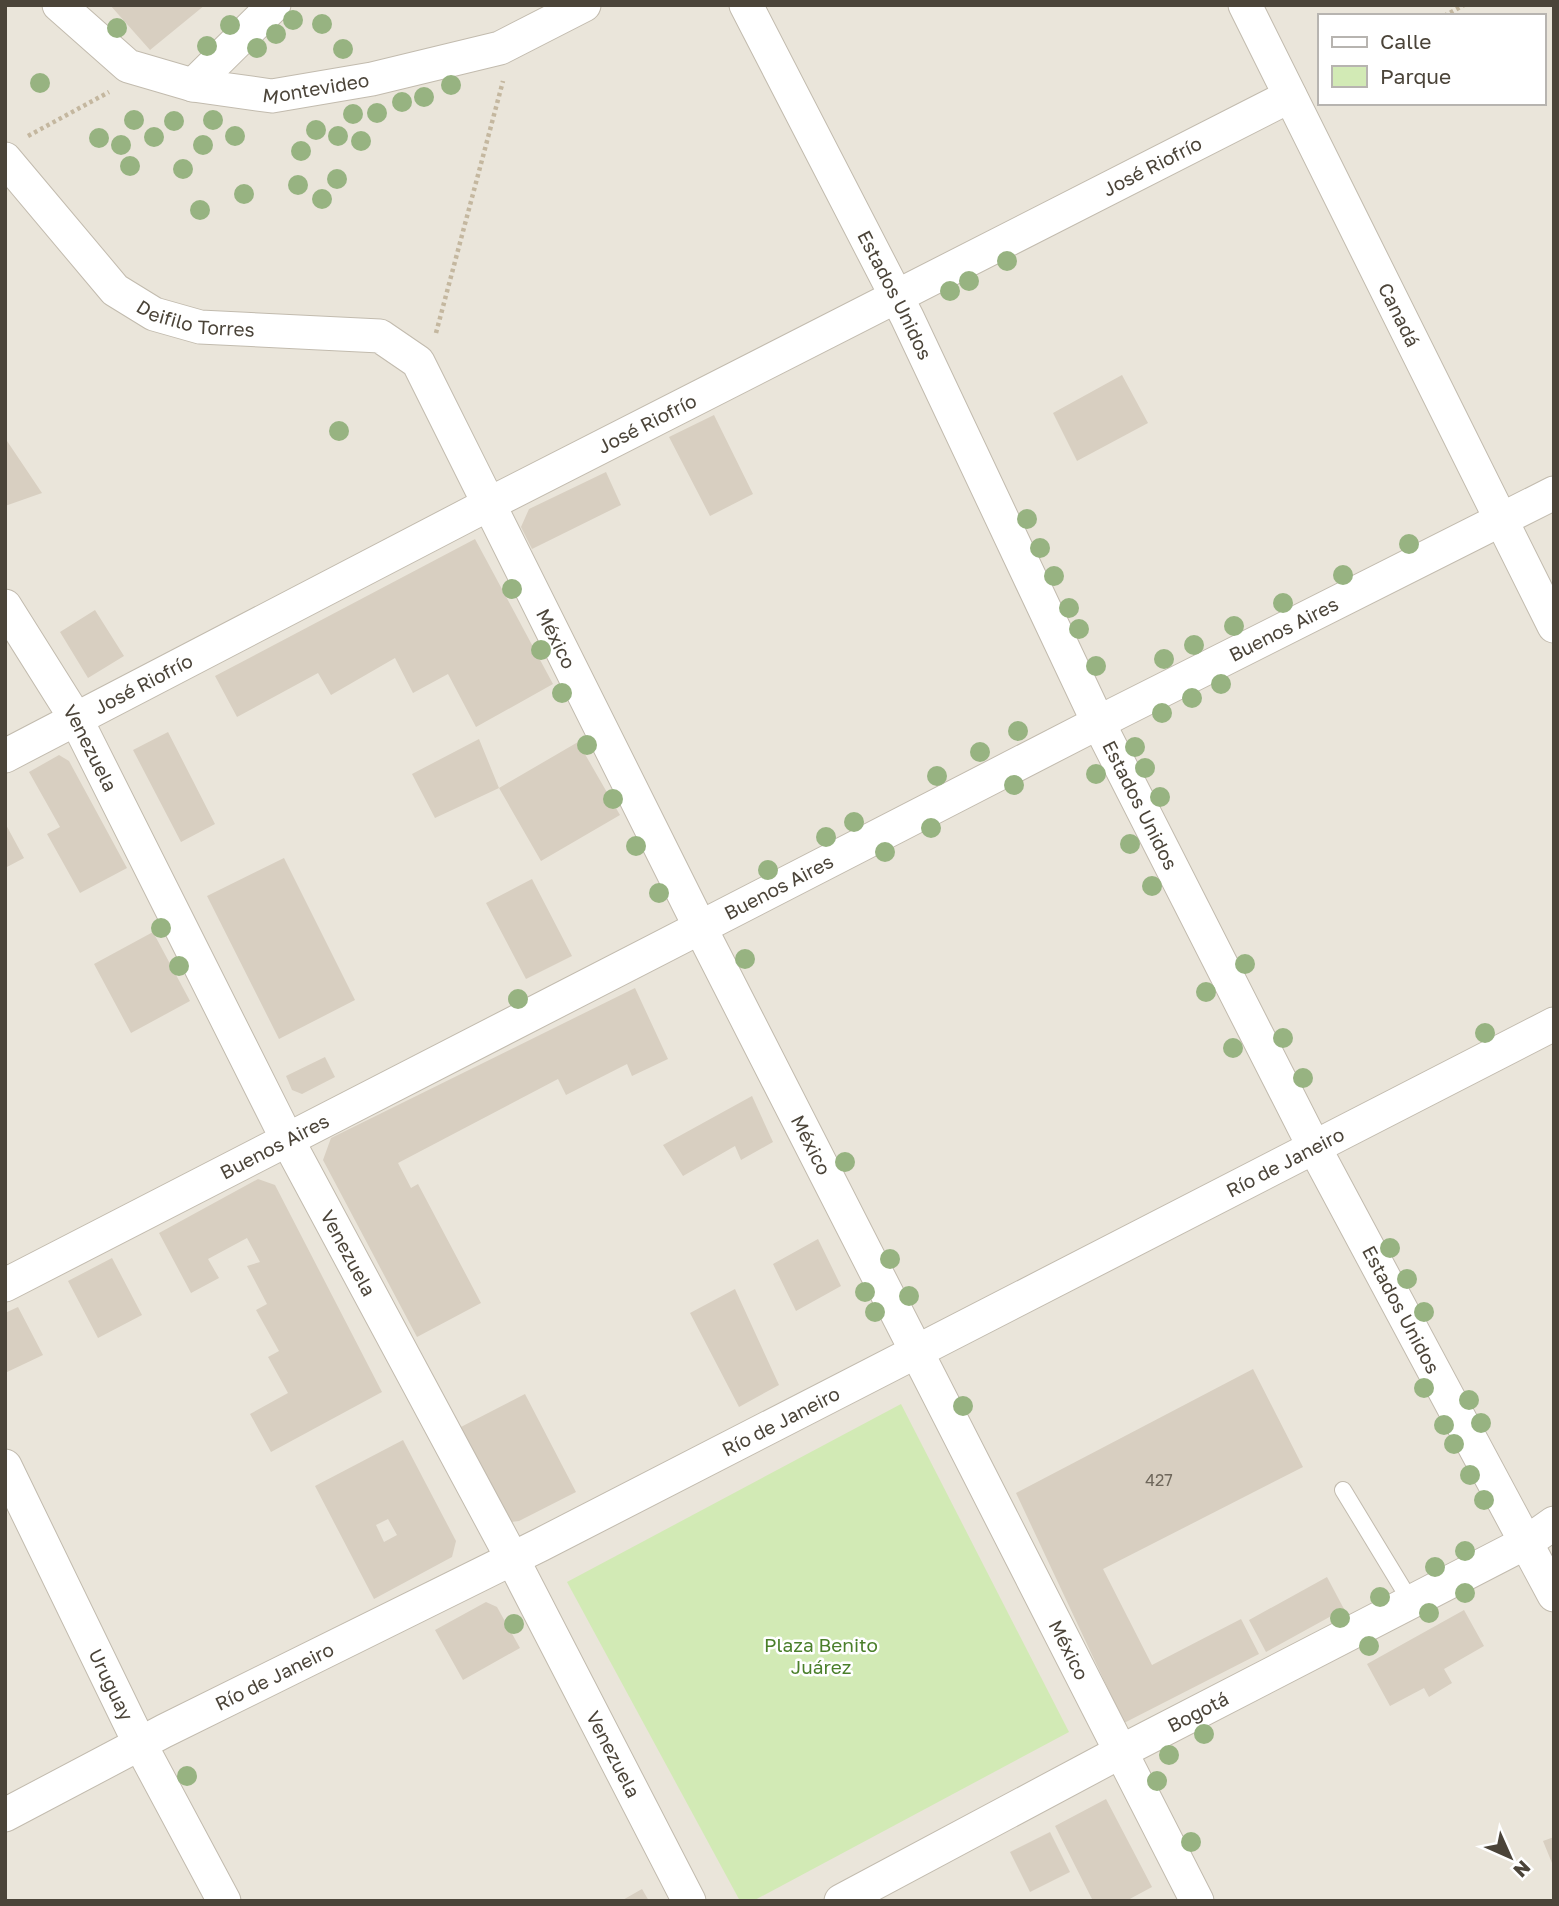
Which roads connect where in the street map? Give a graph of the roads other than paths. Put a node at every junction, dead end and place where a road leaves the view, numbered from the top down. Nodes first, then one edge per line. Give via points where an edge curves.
1 (59, 5) edge
2 (274, 5) edge
3 (584, 5) edge
4 (746, 5) edge
5 (1245, 5) edge
6 (193, 85) junction
7 (1290, 96) junction
8 (13, 150) edge
9 (897, 297) junction
10 (431, 385) joint
11 (1554, 493) edge
12 (489, 504) junction
13 (1501, 521) junction
14 (5, 607) edge
15 (1554, 626) edge
16 (76, 719) junction
17 (1098, 722) junction
18 (5, 756) edge
19 (701, 929) junction
20 (1554, 1024) edge
21 (288, 1141) junction
22 (1313, 1145) junction
23 (5, 1285) edge
24 (916, 1352) junction
25 (5, 1466) edge
26 (1343, 1490) dead end
27 (1554, 1523) edge
28 (1527, 1542) junction
29 (512, 1558) junction
30 (1554, 1595) edge
31 (1411, 1602) junction
32 (140, 1744) junction
33 (1122, 1751) junction
34 (5, 1815) edge
35 (224, 1901) edge
36 (690, 1901) edge
37 (841, 1901) edge
38 (1197, 1901) edge

1 - 6 street, Montevideo via 128,66
2 - 6 street
3 - 6 street, Montevideo via 500,48 372,79 272,96
4 - 9 street, Estados Unidos
5 - 7 street, Canadá
7 - 9 street, José Riofrío
7 - 13 street, Canadá
8 - 10 street, Deifilo Torres via 115,290 154,314 200,327 380,336 418,362
9 - 12 street, José Riofrío
9 - 17 street, Estados Unidos
10 - 12 street, México
11 - 13 street, Buenos Aires
12 - 16 street, José Riofrío
12 - 19 street, México
13 - 15 street, Canadá
13 - 17 street, Buenos Aires
14 - 16 street, Venezuela
16 - 18 street, José Riofrío
16 - 21 street, Venezuela
17 - 19 street, Buenos Aires
17 - 22 street, Estados Unidos
19 - 21 street, Buenos Aires
19 - 24 street, México
20 - 22 street, Río de Janeiro
21 - 23 street, Buenos Aires
21 - 29 street, Venezuela
22 - 24 street, Río de Janeiro
22 - 28 street, Estados Unidos
24 - 29 street, Río de Janeiro
24 - 33 street, México
25 - 32 street, Uruguay
26 - 31 lane
27 - 28 street, Bogotá
28 - 30 street, Estados Unidos
28 - 31 street, Bogotá
29 - 32 street, Río de Janeiro
29 - 36 street, Venezuela
31 - 33 street, Bogotá
32 - 34 street, Río de Janeiro
32 - 35 street, Uruguay
33 - 37 street, Bogotá
33 - 38 street, México

